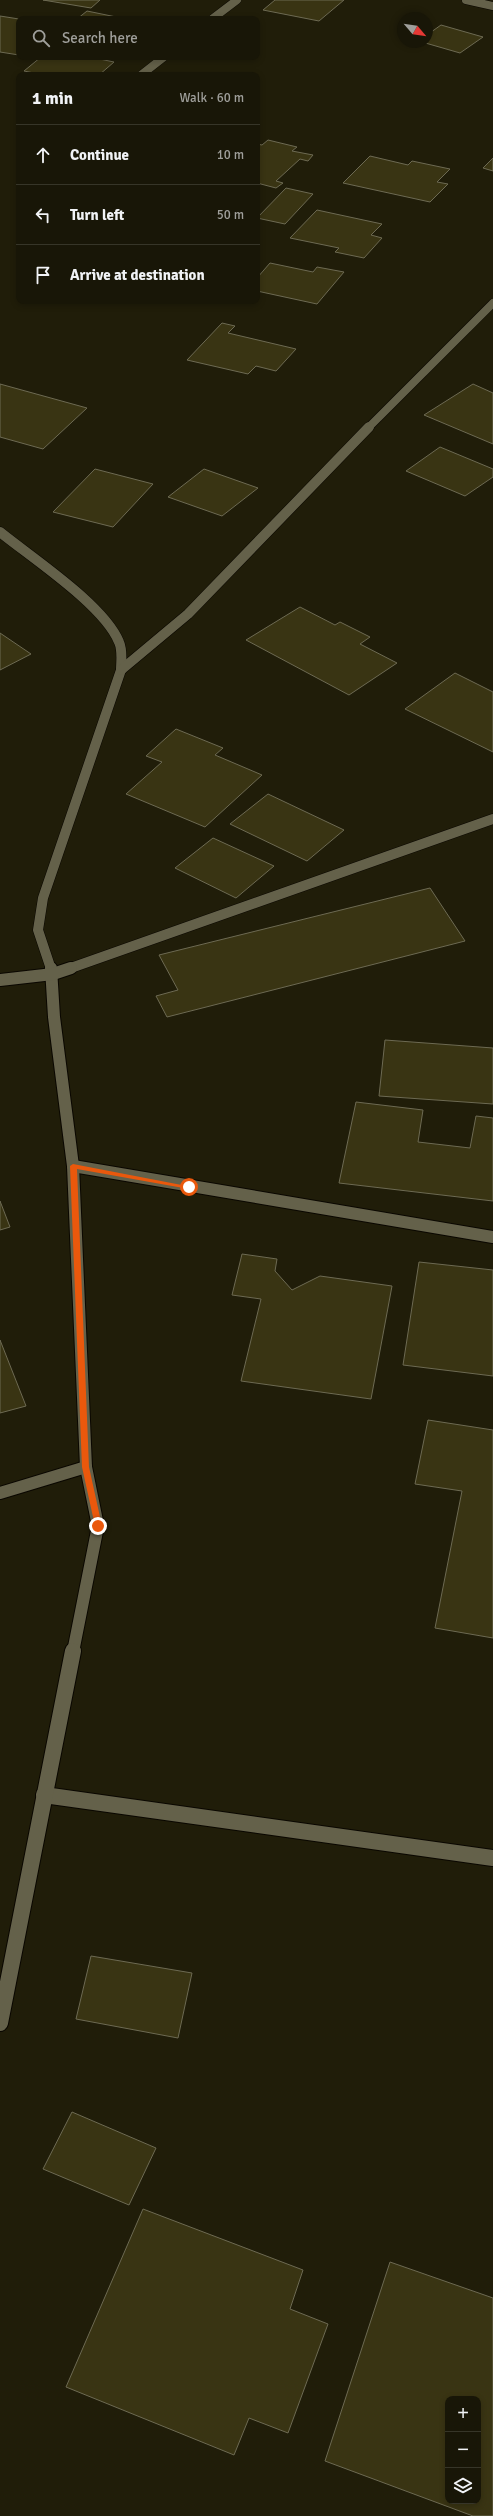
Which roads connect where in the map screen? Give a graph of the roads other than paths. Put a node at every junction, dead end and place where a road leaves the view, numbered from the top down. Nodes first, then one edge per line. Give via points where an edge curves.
1 (237, 0) edge
2 (466, 0) edge
3 (493, 6) edge
4 (216, 16) edge
5 (160, 60) edge
6 (145, 72) edge
7 (493, 302) edge
8 (0, 532) edge
9 (121, 670) junction
10 (493, 819) edge
11 (53, 974) junction
12 (0, 980) edge
13 (73, 1166) junction
14 (493, 1237) edge
15 (86, 1467) junction
16 (0, 1493) edge
17 (44, 1795) junction
18 (493, 1858) edge
19 (0, 2023) edge

1 - 4 street
2 - 3 street
5 - 6 street
7 - 9 street via 368,427 188,614
8 - 9 street via 75,593 105,622 119,642
9 - 11 street via 43,898 38,930
10 - 11 street
11 - 12 street
11 - 13 street via 54,1017
13 - 14 street
13 - 15 street
15 - 16 street
15 - 17 street via 98,1526
17 - 18 street
17 - 19 street

